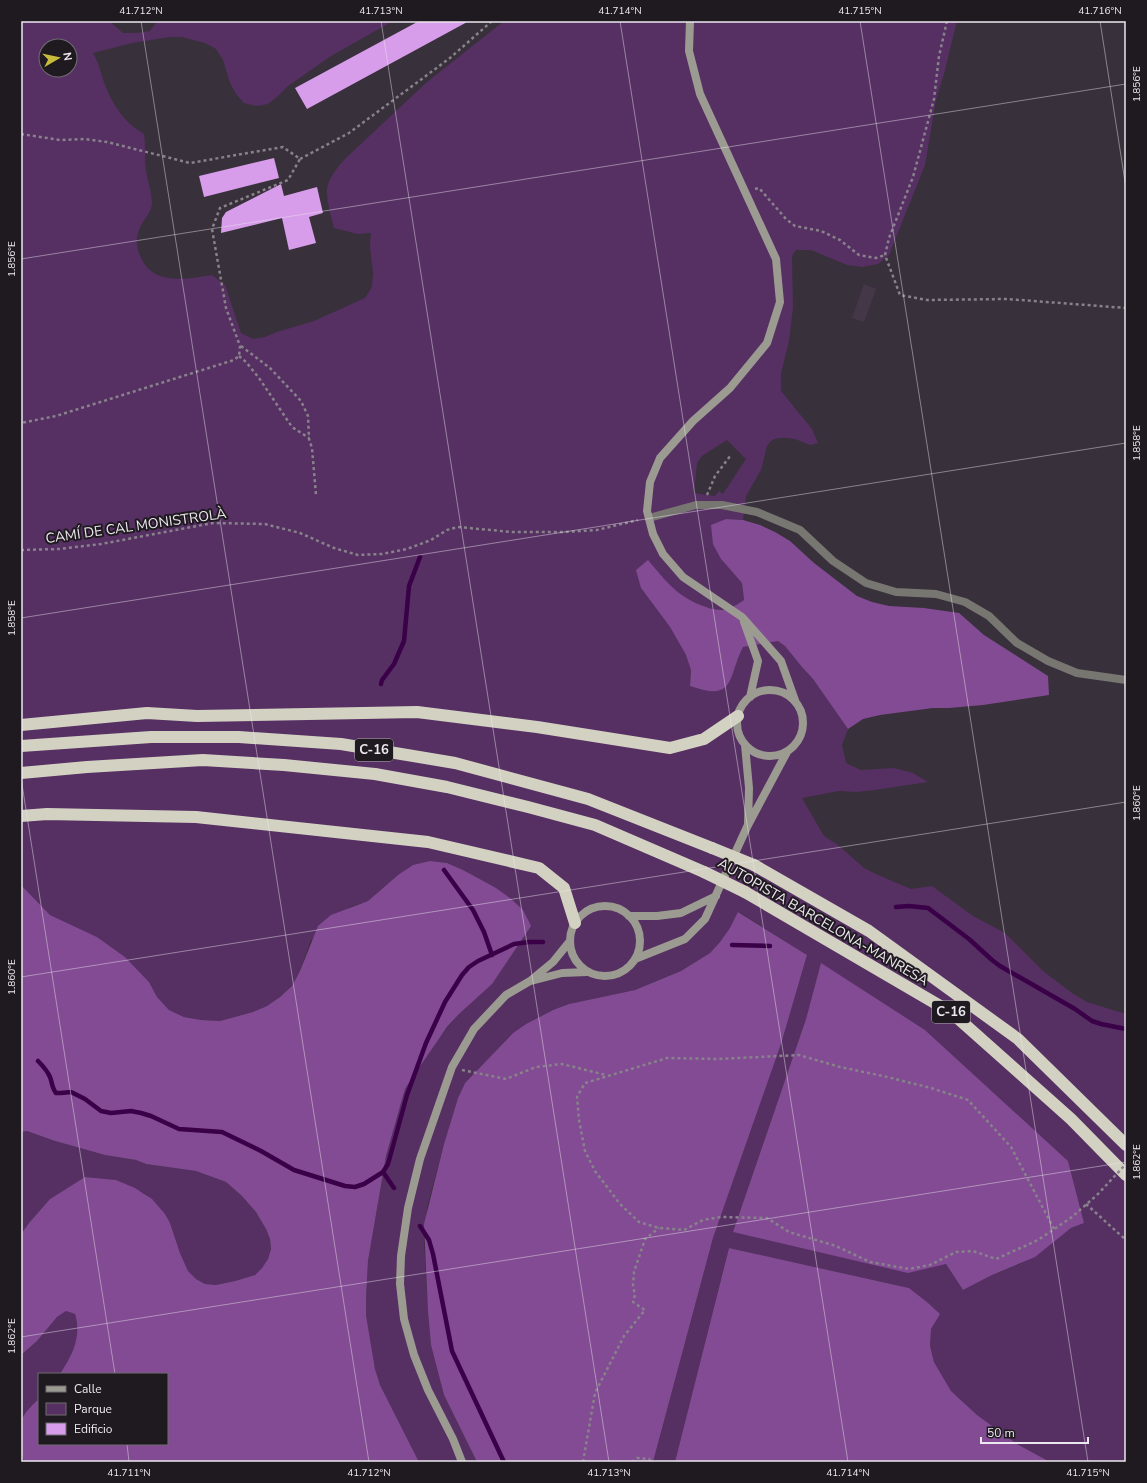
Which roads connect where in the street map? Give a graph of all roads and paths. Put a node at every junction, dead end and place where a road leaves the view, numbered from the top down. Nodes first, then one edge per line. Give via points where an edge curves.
1 (492, 21) edge
2 (690, 21) edge
3 (947, 21) edge
4 (21, 134) edge
5 (300, 159) junction
6 (745, 190) junction
7 (885, 255) junction
8 (1126, 308) edge
9 (240, 346) junction
10 (239, 356) junction
11 (21, 423) edge
12 (309, 439) junction
13 (731, 455) dead end
14 (316, 495) dead end
15 (705, 505) junction
16 (649, 518) junction
17 (21, 550) edge
18 (742, 617) junction
19 (1126, 680) edge
20 (750, 697) junction
21 (796, 702) junction
22 (738, 716) junction
23 (21, 725) edge
24 (745, 745) junction
25 (21, 746) edge
26 (787, 752) junction
27 (21, 773) edge
28 (21, 816) edge
29 (748, 828) junction
30 (716, 896) junction
31 (629, 916) junction
32 (575, 923) junction
33 (570, 941) junction
34 (635, 959) junction
35 (587, 972) junction
36 (530, 981) junction
37 (452, 1067) junction
38 (607, 1075) junction
39 (1126, 1145) edge
40 (1126, 1164) edge
41 (1126, 1175) edge
42 (1086, 1204) junction
43 (659, 1228) junction
44 (1054, 1229) junction
45 (1126, 1240) edge
46 (462, 1462) edge
47 (583, 1462) edge
48 (632, 1462) edge
49 (651, 1462) edge

1 - 5 path via 450,58 349,133
2 - 6 street via 689,51 700,94
3 - 7 path via 939,56 934,99 913,177
4 - 5 path via 60,140 84,139 107,142 190,163 283,147
5 - 9 path via 288,180 220,208 212,229 226,308
6 - 7 path via 759,188 795,226 821,231 840,240 859,255 876,258
6 - 16 street via 776,259 780,302 767,343 730,388 693,421 660,458 650,482 647,510
7 - 8 path via 900,295 927,300 1007,298
9 - 10 path
9 - 12 path via 270,368 301,401 308,416
10 - 11 path via 234,360 56,416
10 - 12 path via 258,378 292,427
12 - 14 path
13 - 15 path via 715,476 708,490
15 - 16 street via 696,505
15 - 19 street via 722,505 757,512 800,530 834,561 866,583 896,592 936,594 965,602 989,616 1017,643 1048,661 1077,673
16 - 17 path, CAMÍ DE CAL MONISTROLÀ via 597,530 512,532 458,527 407,549 382,554 358,555 300,533 265,524 213,523 101,544
16 - 18 street via 653,534 664,554 683,577
18 - 20 street via 758,661
18 - 21 street via 781,661
20 - 21 street via 774,690 786,694
20 - 22 street
21 - 26 street via 802,715 803,729 797,742
22 - 23 highway via 704,739 670,748 537,727 417,712 197,716 147,713
22 - 24 street via 738,732
24 - 26 street via 765,756
24 - 29 street via 749,788
25 - 39 highway, AUTOPISTA BARCELONA-MANRESA / C-16, bridge via 151,737 239,737 340,744 455,764 588,799 754,865 869,931 1018,1039
26 - 29 street
27 - 41 highway, AUTOPISTA BARCELONA-MANRESA / C-16, bridge via 87,766 203,760 284,765 375,774 447,787 595,825 745,892 952,1013 1071,1120
28 - 32 highway via 47,814 196,817 428,842 539,868 564,888
29 - 30 street
30 - 31 street via 681,913
30 - 34 street via 705,919 685,939
31 - 32 street via 616,908 600,906 586,912
31 - 34 street via 640,937
32 - 33 street
33 - 35 street via 574,959
33 - 36 street via 553,962
34 - 35 street via 626,969 614,975 600,976
35 - 36 street via 562,973
36 - 37 street via 506,995 474,1029
37 - 38 path via 506,1079 536,1067 562,1064
37 - 46 street via 420,1159 408,1208 400,1284 404,1319 414,1355
38 - 43 path via 585,1083 577,1097 585,1151 595,1171 620,1204 639,1222
38 - 44 path via 666,1058 718,1059 799,1055 931,1088 968,1100 1011,1147
40 - 42 path, bridge
42 - 44 path
42 - 45 path
43 - 44 path via 684,1230 703,1220 722,1217 767,1218 789,1232 836,1246 870,1262 908,1269 930,1265 956,1252 973,1251 996,1259 1038,1240
43 - 47 path via 645,1239 634,1272 633,1302 645,1310 624,1336 595,1393
48 - 49 path via 637,1458 649,1459

